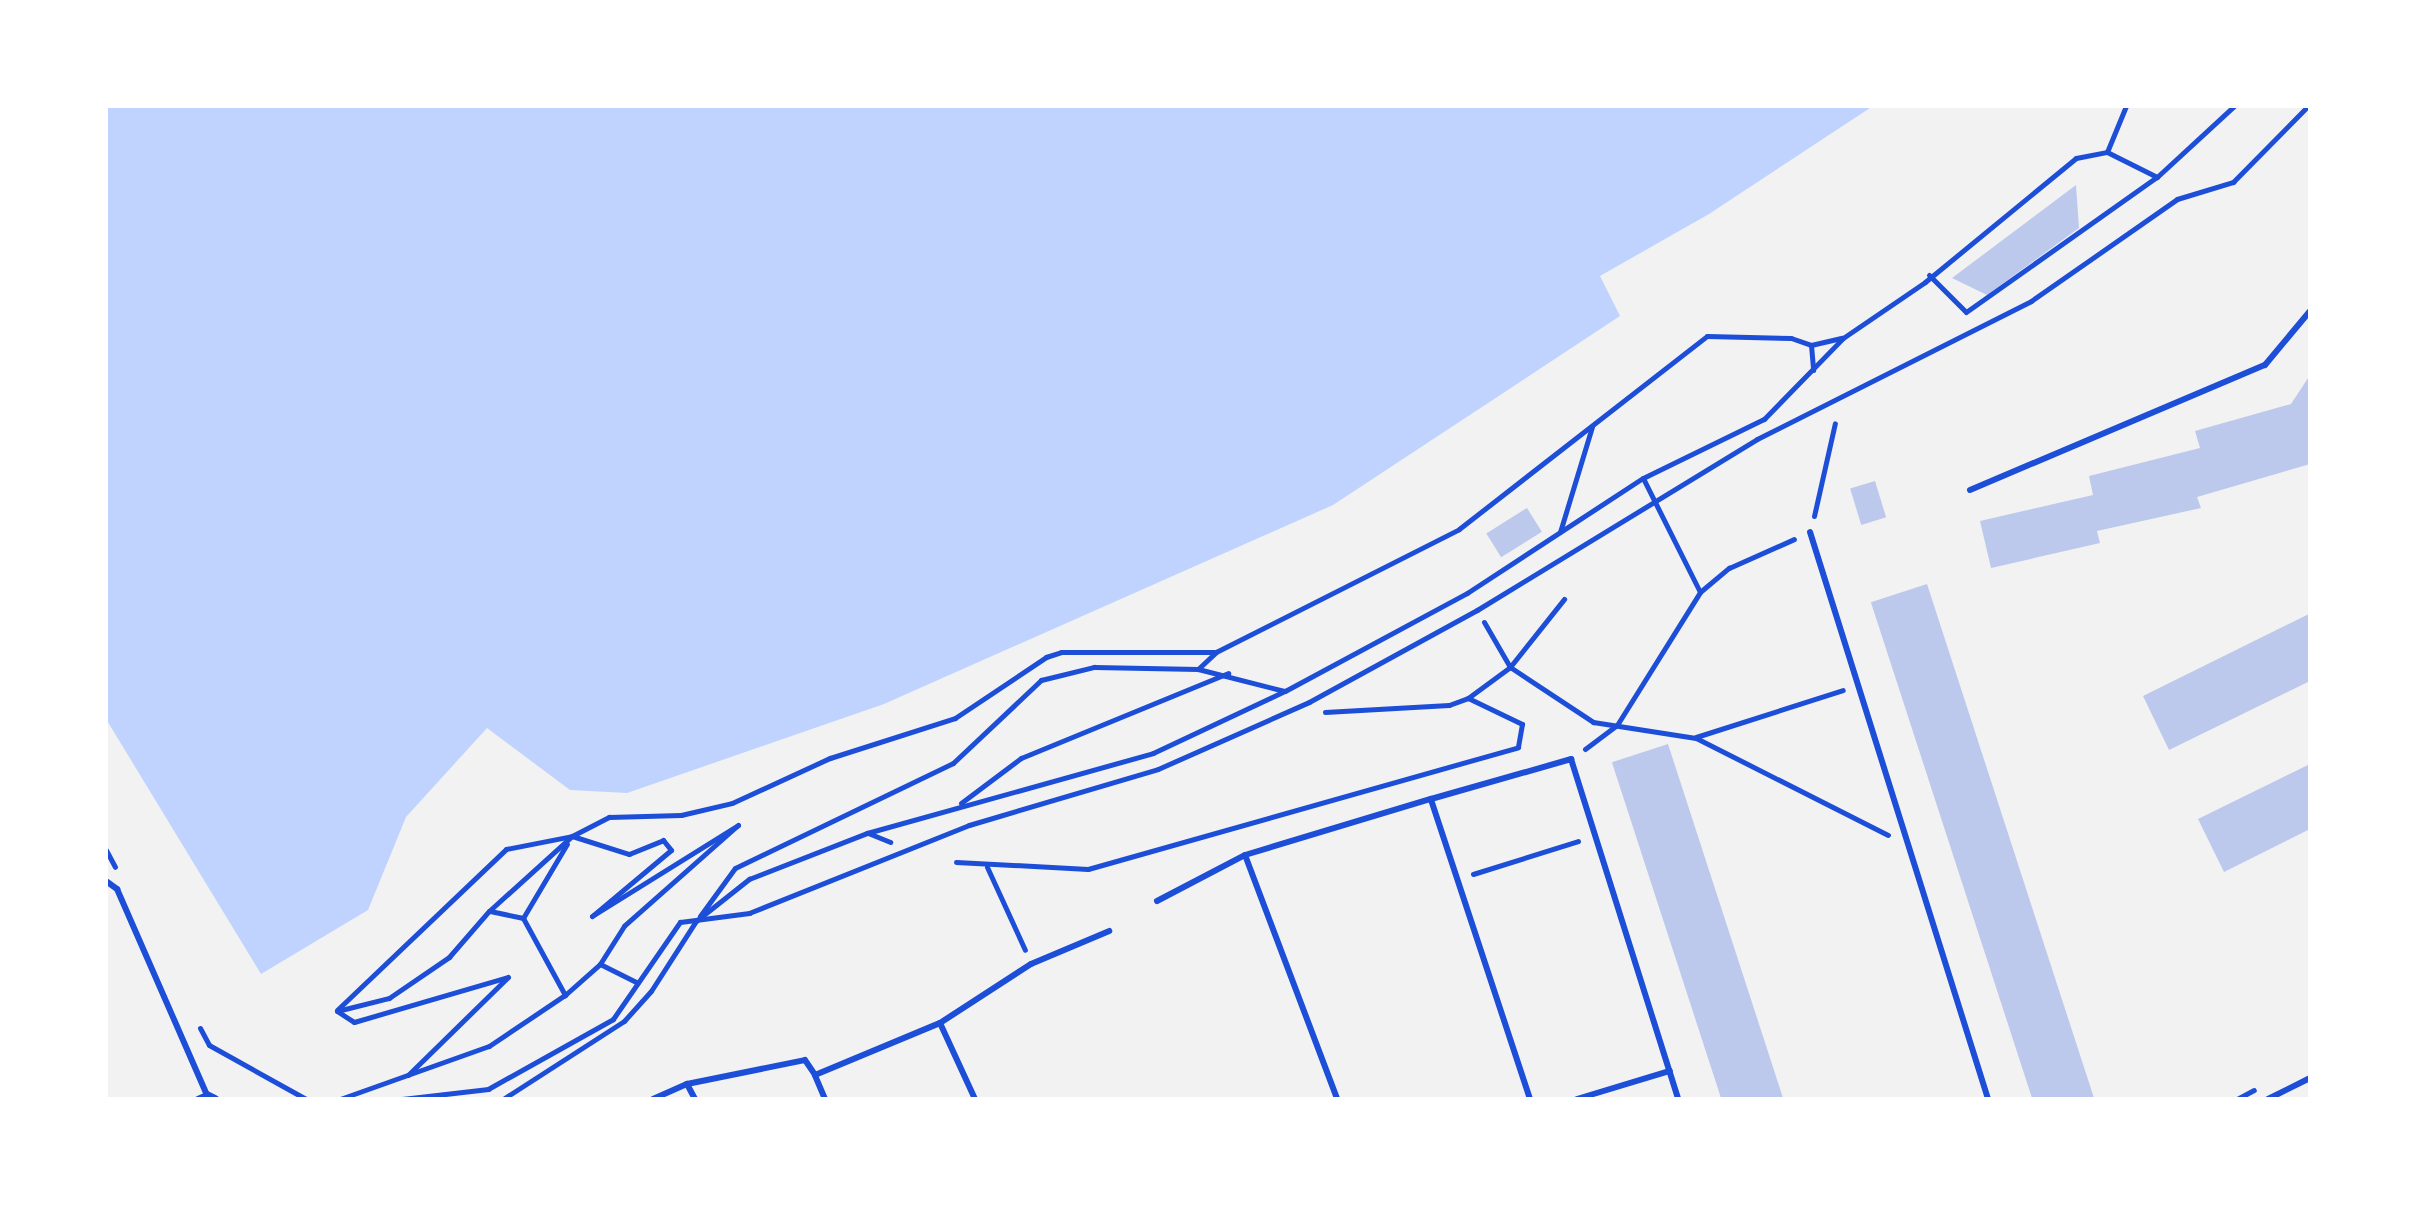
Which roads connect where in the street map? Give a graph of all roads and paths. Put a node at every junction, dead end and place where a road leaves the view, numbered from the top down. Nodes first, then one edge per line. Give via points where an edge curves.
1 (2126, 106) edge
2 (2234, 106) edge
3 (2308, 106) edge
4 (2107, 152) junction
5 (2157, 177) junction
6 (1928, 275) junction
7 (2310, 311) edge
8 (1843, 338) junction
9 (1811, 345) junction
10 (1813, 371) junction
11 (1835, 423) dead end
12 (1592, 425) junction
13 (1643, 478) junction
14 (1970, 490) dead end
15 (1655, 499) junction
16 (1810, 532) junction
17 (1560, 533) junction
18 (1700, 592) junction
19 (1564, 599) dead end
20 (1484, 622) dead end
21 (1216, 652) junction
22 (1510, 667) junction
23 (1198, 669) junction
24 (1228, 673) junction
25 (1856, 686) junction
26 (1285, 691) junction
27 (1468, 698) junction
28 (1325, 712) dead end
29 (1522, 724) dead end
30 (1617, 725) junction
31 (1696, 738) junction
32 (1518, 747) dead end
33 (1571, 759) junction
34 (1431, 799) junction
35 (959, 805) junction
36 (867, 833) junction
37 (572, 836) junction
38 (1592, 837) junction
39 (890, 842) dead end
40 (1910, 846) junction
41 (106, 850) edge
42 (1245, 855) junction
43 (956, 862) dead end
44 (987, 867) junction
45 (121, 878) dead end
46 (1457, 879) junction
47 (106, 881) edge
48 (1157, 901) dead end
49 (489, 911) junction
50 (523, 918) junction
51 (696, 921) junction
52 (1109, 931) dead end
53 (600, 964) junction
54 (1031, 964) junction
55 (638, 983) dead end
56 (565, 995) junction
57 (337, 1011) junction
58 (194, 1017) dead end
59 (940, 1023) junction
60 (1670, 1071) junction
61 (815, 1075) junction
62 (2310, 1078) edge
63 (405, 1079) junction
64 (687, 1084) junction
65 (207, 1098) edge
66 (306, 1099) edge
67 (340, 1099) edge
68 (402, 1099) edge
69 (503, 1099) edge
70 (653, 1099) edge
71 (695, 1099) edge
72 (825, 1099) edge
73 (975, 1099) edge
74 (1337, 1099) edge
75 (1530, 1099) edge
76 (1577, 1099) edge
77 (1678, 1099) edge
78 (1988, 1099) edge
79 (2268, 1099) edge

1 - 4 path
2 - 5 path
3 - 15 path via 2242,175 2163,207 2031,301 1757,439
4 - 5 path
4 - 6 path via 2076,158
5 - 6 path via 1966,312
6 - 8 path
7 - 14 lane via 2265,365
8 - 9 path
8 - 10 path
9 - 10 path
9 - 12 path via 1791,338 1707,336
10 - 13 path via 1764,419
11 - 16 path
12 - 17 path
12 - 21 path via 1459,529
13 - 15 path
13 - 17 path
15 - 18 path
15 - 51 path via 1477,610 1248,731 1158,769 969,825 749,913
16 - 18 path via 1729,568
16 - 25 lane
17 - 26 path via 1467,593
18 - 30 path
19 - 22 path
20 - 22 path
21 - 23 path
21 - 37 path via 1061,652 955,718 830,758 732,803 681,815 609,817
22 - 27 path
22 - 30 path via 1593,722
23 - 24 path
23 - 51 path via 1094,667 1041,680 953,763 735,868
24 - 26 path
24 - 35 path via 1021,758
25 - 31 path
25 - 40 lane
26 - 35 path via 1153,753
27 - 28 path via 1449,705
27 - 29 path
30 - 31 path
30 - 33 path
31 - 40 path
32 - 44 path via 1088,869
33 - 34 lane
33 - 38 lane
34 - 42 lane
34 - 46 lane
35 - 36 path
36 - 39 path
36 - 51 path via 749,879
37 - 49 path
37 - 50 path
37 - 53 path via 629,854 663,840 671,850 592,916 738,825 624,926
37 - 57 path via 506,849
38 - 46 path
38 - 60 lane
40 - 78 lane
41 - 45 path
42 - 48 lane
42 - 74 lane
43 - 44 path
44 - 54 path
46 - 75 lane
47 - 65 lane via 117,889
49 - 50 path
49 - 57 path via 449,957 389,998
50 - 56 path
51 - 68 path via 680,922 639,986 600,1027 488,1089
51 - 69 path via 651,991 624,1021
52 - 54 lane
53 - 55 path
53 - 56 path
54 - 59 lane
56 - 63 path via 489,1046
57 - 63 path via 354,1022 508,977
58 - 66 path via 209,1045
59 - 61 lane
59 - 73 lane
60 - 76 lane
60 - 77 lane
61 - 64 lane via 805,1060
61 - 72 lane
62 - 79 lane
63 - 67 path
64 - 70 lane
64 - 71 lane

